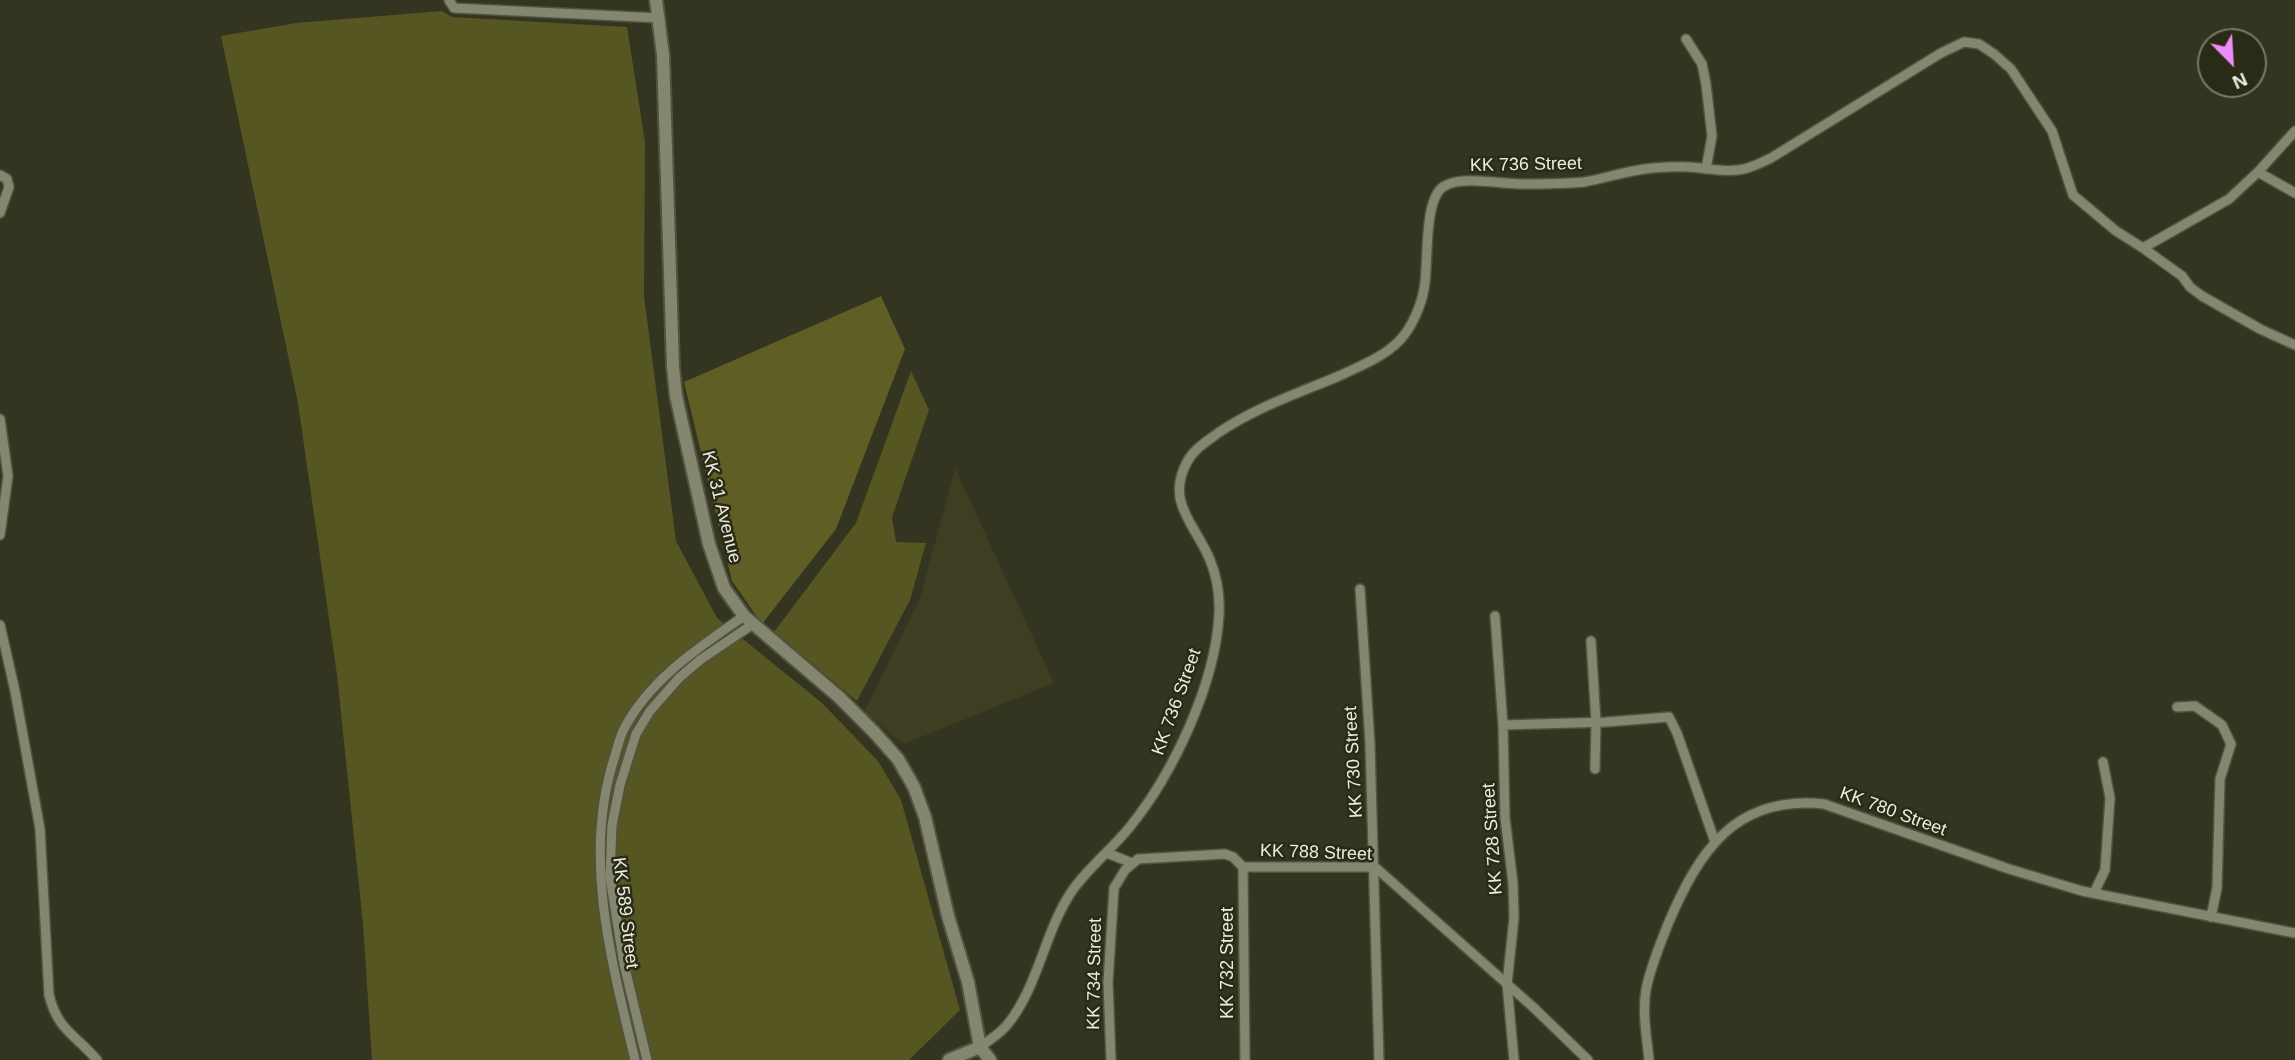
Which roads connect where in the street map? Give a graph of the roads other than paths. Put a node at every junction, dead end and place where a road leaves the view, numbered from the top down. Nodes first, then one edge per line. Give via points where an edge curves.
1 (449, 0) edge
2 (656, 0) edge
3 (660, 18) junction
4 (1686, 39) dead end
5 (2295, 131) edge
6 (1706, 169) junction
7 (2258, 172) junction
8 (0, 175) edge
9 (2295, 193) edge
10 (0, 213) edge
11 (2143, 248) junction
12 (2295, 345) edge
13 (0, 419) edge
14 (0, 535) edge
15 (1360, 589) dead end
16 (1495, 615) dead end
17 (749, 620) junction
18 (0, 625) edge
19 (1591, 641) dead end
20 (2177, 706) dead end
21 (1596, 722) junction
22 (1503, 725) junction
23 (2103, 762) dead end
24 (1595, 769) dead end
25 (1715, 842) junction
26 (1107, 853) junction
27 (1132, 863) junction
28 (1243, 867) junction
29 (1375, 867) junction
30 (2094, 894) junction
31 (2211, 917) junction
32 (2295, 933) edge
33 (1507, 984) junction
34 (980, 1047) junction
35 (97, 1060) edge
36 (635, 1060) edge
37 (647, 1060) edge
38 (949, 1060) edge
39 (990, 1060) edge
40 (1111, 1060) edge
41 (1245, 1060) edge
42 (1379, 1060) edge
43 (1514, 1060) edge
44 (1588, 1060) edge
45 (1649, 1060) edge

1 - 3 street via 454,8
2 - 3 main road, KK 31 Avenue
3 - 17 main road, KK 31 Avenue via 676,396 709,544 724,588
4 - 6 street via 1702,64 1706,84 1712,136
5 - 7 street
6 - 11 street, KK 736 Street via 1756,166 1941,53 1964,42 1979,44 2011,69 2037,105 2052,131 2073,195
6 - 26 street, KK 736 Street via 1629,170 1570,183 1448,184 1432,202 1424,290 1401,339 1366,364 1227,427 1190,457 1179,488 1186,519 1212,563 1217,582 1219,619 1214,649 1171,766 1150,801
7 - 9 street
7 - 11 street via 2229,199
8 - 10 street via 9,187
11 - 12 street, KK 736 Street via 2202,296
13 - 14 street via 8,476
15 - 29 street, KK 730 Street
16 - 22 street, KK 728 Street
17 - 34 main road, KK 31 Avenue via 874,732 898,758 914,787 968,982
17 - 36 street, KK 589 Street via 686,657 653,689 624,728 607,782 600,878
17 - 37 street, KK 589 Street via 679,678 650,711 636,734 620,785 612,825 610,877 624,964
18 - 35 street via 40,829 49,995 61,1025
19 - 21 street
20 - 31 street via 2195,706 2222,725 2231,744 2220,779 2217,888
21 - 22 street
21 - 24 street
21 - 25 street via 1670,717
22 - 33 street, KK 728 Street via 1504,805 1514,918
23 - 30 street via 2110,798 2105,870
25 - 30 street, KK 780 Street via 1727,829 1762,812 1805,802 1824,804
25 - 45 street, KK 780 Street via 1684,888 1659,945 1646,991
26 - 27 street
26 - 34 street, KK 736 Street via 1068,898 1030,989 1006,1027
27 - 28 street, KK 788 Street via 1152,857 1214,854 1233,857
27 - 40 street, KK 734 Street via 1114,888 1108,982
28 - 29 street, KK 788 Street
28 - 41 street, KK 732 Street
29 - 33 street, KK 788 Street
29 - 42 street, KK 730 Street
30 - 31 street, KK 780 Street
31 - 32 street, KK 780 Street
33 - 43 street, KK 728 Street
33 - 44 street, KK 788 Street
34 - 38 main road
34 - 39 main road, KK 31 Avenue

